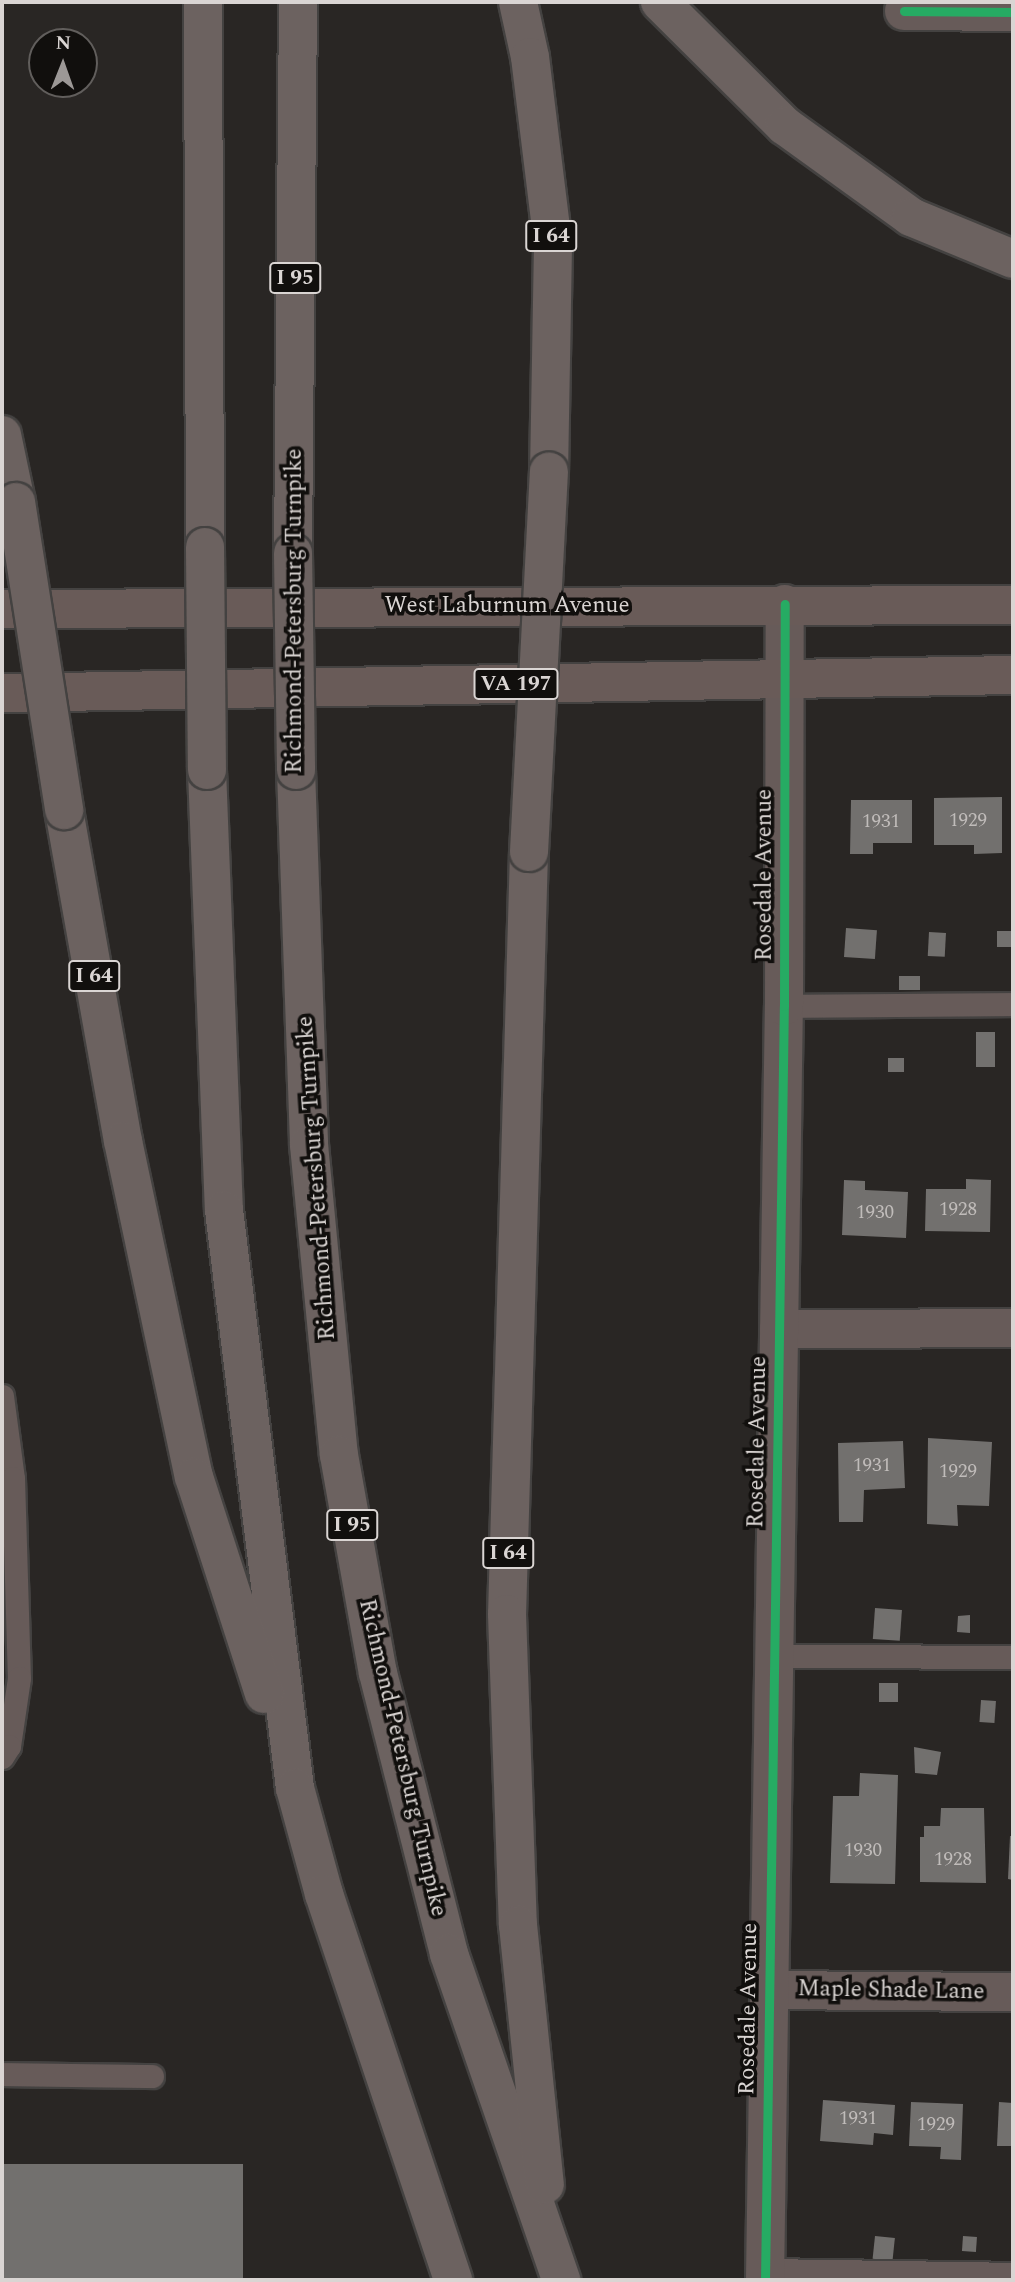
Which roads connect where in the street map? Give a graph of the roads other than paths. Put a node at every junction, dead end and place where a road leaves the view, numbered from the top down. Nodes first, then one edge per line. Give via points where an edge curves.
1 (203, 2) edge
2 (298, 2) edge
3 (518, 2) edge
4 (660, 2) edge
5 (904, 11) dead end
6 (1013, 12) edge
7 (1013, 259) edge
8 (2, 435) edge
9 (785, 604) junction
10 (1013, 605) edge
11 (2, 609) edge
12 (1013, 675) edge
13 (785, 679) junction
14 (8, 694) edge
15 (1013, 1004) edge
16 (784, 1006) junction
17 (1013, 1328) edge
18 (779, 1329) junction
19 (2, 1396) edge
20 (774, 1656) junction
21 (1013, 1657) edge
22 (2, 1757) edge
23 (295, 1788) junction
24 (769, 1990) junction
25 (1013, 1993) edge
26 (2, 2074) edge
27 (152, 2076) dead end
28 (557, 2267) edge
29 (1013, 2274) edge
30 (765, 2275) edge
31 (453, 2280) edge

1 - 23 highway, bridge via 207,770 224,1210
2 - 28 highway, Richmond-Petersburg Turnpike / I 95, bridge via 293,553 296,770 309,1144 342,1469 378,1673 449,1954
3 - 28 highway, I 64, bridge via 530,57 553,245 549,472 529,852 507,1614 518,1925
4 - 7 highway via 785,126 911,216
5 - 6 street
8 - 23 highway, I 64, bridge via 123,1141 194,1477
9 - 10 main road, West Laburnum Avenue
9 - 11 main road, West Laburnum Avenue
9 - 13 street, Rosedale Avenue
12 - 13 main road, VA 197
13 - 14 main road, VA 197
13 - 16 street, Rosedale Avenue
15 - 16 lane
16 - 18 street, Rosedale Avenue
17 - 18 street
18 - 20 street, Rosedale Avenue
19 - 22 lane via 13,1478 19,1678 9,1746
20 - 21 lane
20 - 24 street, Rosedale Avenue
23 - 31 highway, I 64 via 324,1894
24 - 25 street, Maple Shade Lane
24 - 30 street, Rosedale Avenue
26 - 27 lane
29 - 30 lane

